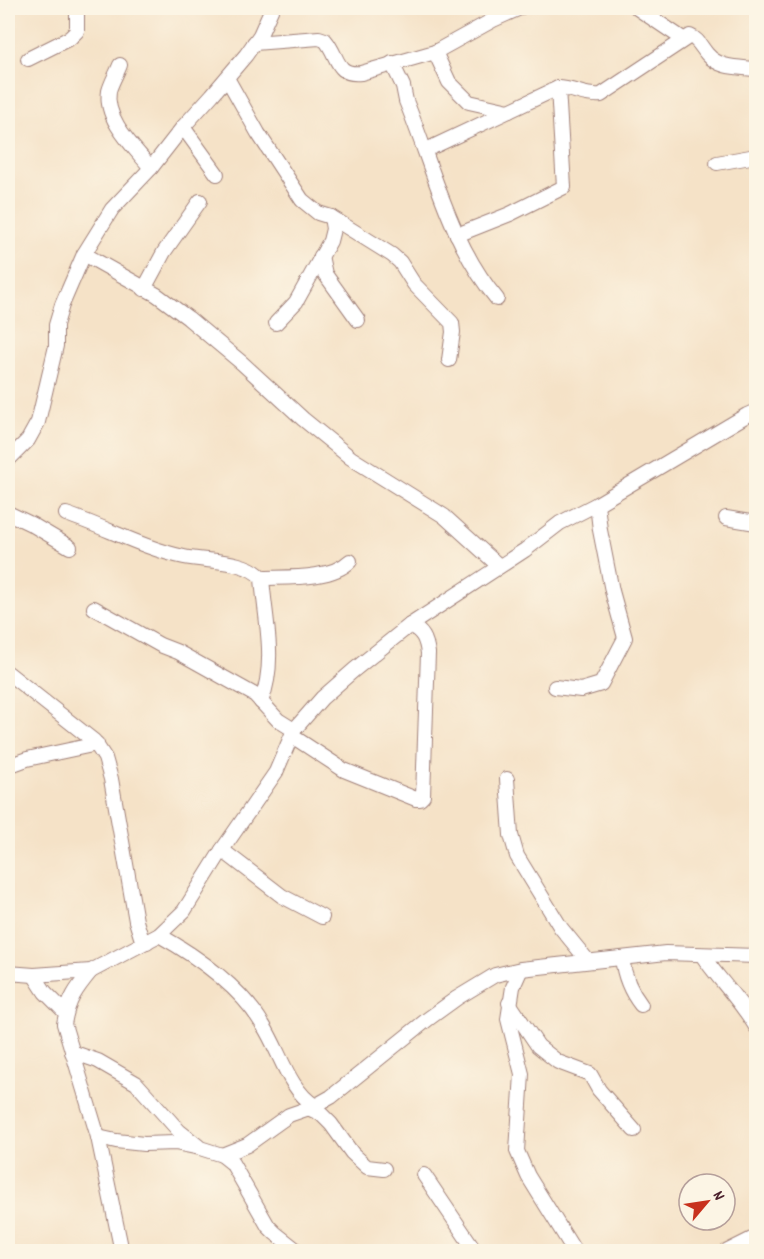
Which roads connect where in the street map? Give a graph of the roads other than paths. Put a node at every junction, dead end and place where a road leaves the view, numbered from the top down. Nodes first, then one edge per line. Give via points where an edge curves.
1 (77, 8) edge
2 (272, 8) edge
3 (520, 8) edge
4 (637, 8) edge
5 (683, 39) junction
6 (255, 44) junction
7 (435, 52) junction
8 (28, 59) dead end
9 (393, 63) junction
10 (120, 65) dead end
11 (756, 69) edge
12 (227, 78) junction
13 (558, 88) junction
14 (508, 111) junction
15 (183, 127) junction
16 (426, 150) junction
17 (756, 156) edge
18 (717, 163) dead end
19 (151, 168) junction
20 (217, 174) dead end
21 (200, 201) dead end
22 (330, 217) junction
23 (457, 235) junction
24 (84, 254) junction
25 (321, 256) junction
26 (144, 289) junction
27 (497, 299) dead end
28 (358, 320) dead end
29 (276, 323) dead end
30 (449, 360) dead end
31 (756, 411) edge
32 (8, 460) edge
33 (597, 504) junction
34 (8, 513) edge
35 (66, 514) dead end
36 (726, 518) dead end
37 (756, 523) edge
38 (70, 547) dead end
39 (350, 561) dead end
40 (499, 566) junction
41 (262, 578) junction
42 (94, 608) dead end
43 (410, 625) junction
44 (8, 673) edge
45 (555, 687) dead end
46 (261, 702) junction
47 (293, 733) junction
48 (97, 744) junction
49 (8, 766) edge
50 (507, 779) dead end
51 (222, 850) junction
52 (322, 917) dead end
53 (153, 938) junction
54 (702, 955) junction
55 (756, 956) edge
56 (622, 958) junction
57 (588, 961) junction
58 (521, 969) junction
59 (91, 971) junction
60 (8, 973) edge
61 (34, 975) junction
62 (509, 1003) junction
63 (641, 1005) dead end
64 (66, 1014) junction
65 (756, 1026) edge
66 (72, 1052) junction
67 (311, 1107) junction
68 (634, 1130) dead end
69 (98, 1137) junction
70 (200, 1148) junction
71 (222, 1155) junction
72 (384, 1169) dead end
73 (424, 1175) dead end
74 (756, 1238) edge
75 (122, 1251) edge
76 (299, 1251) edge
77 (476, 1251) edge
78 (575, 1251) edge
79 (726, 1251) edge

1 - 8 street via 77,31
2 - 6 street
3 - 7 street
4 - 5 street
5 - 11 street via 694,38 719,65
5 - 13 street via 601,95
6 - 9 street via 319,38 325,40 349,75
6 - 12 street
7 - 9 street
7 - 14 street via 449,82 469,102
9 - 16 street
10 - 19 street via 109,91 112,112 118,128
12 - 15 street
12 - 22 street via 302,200
13 - 14 street
13 - 23 street via 564,187
14 - 16 street
15 - 19 street
15 - 20 street
16 - 23 street
17 - 18 street
19 - 24 street via 112,209
21 - 26 street
22 - 25 street via 333,236
22 - 30 street via 392,255 452,323
23 - 27 street via 483,283
24 - 26 street
24 - 32 street via 56,325 56,346 38,422 28,440
25 - 28 street via 325,274
25 - 29 street via 296,302
26 - 40 street via 188,318 351,458 444,516
31 - 33 street
33 - 40 street via 560,523
33 - 45 street via 612,591 625,638 601,684 581,690
34 - 38 street
35 - 41 street via 159,550 245,567
36 - 37 street
39 - 41 street via 344,567 312,576
40 - 43 street
41 - 46 street via 270,663
42 - 46 street via 255,695
43 - 47 street via 322,698
43 - 47 street via 422,633 428,653 420,799 344,770
44 - 48 street
46 - 47 street
47 - 51 street via 276,772
48 - 49 street
48 - 53 street via 111,779 136,921 141,937
50 - 57 street via 511,835 517,856 561,928
51 - 52 street via 282,896
51 - 53 street via 183,911
53 - 59 street
53 - 67 street via 184,949 237,993 263,1023
54 - 55 street
54 - 56 street via 666,953
54 - 65 street
56 - 57 street
56 - 63 street via 628,984
57 - 58 street
58 - 62 street
58 - 67 street via 495,975 457,998 331,1097
59 - 61 street
59 - 64 street via 76,989
60 - 61 street
61 - 64 street
62 - 68 street via 538,1046 558,1062 590,1074
62 - 78 street via 510,1028 522,1074 517,1152
64 - 66 street via 64,1024
66 - 69 street
66 - 70 street via 98,1061 136,1083 179,1131
67 - 71 street via 290,1115 247,1145
67 - 72 street via 367,1167
69 - 70 street
69 - 75 street
70 - 71 street
71 - 76 street via 236,1169 268,1226
73 - 77 street
74 - 79 street

